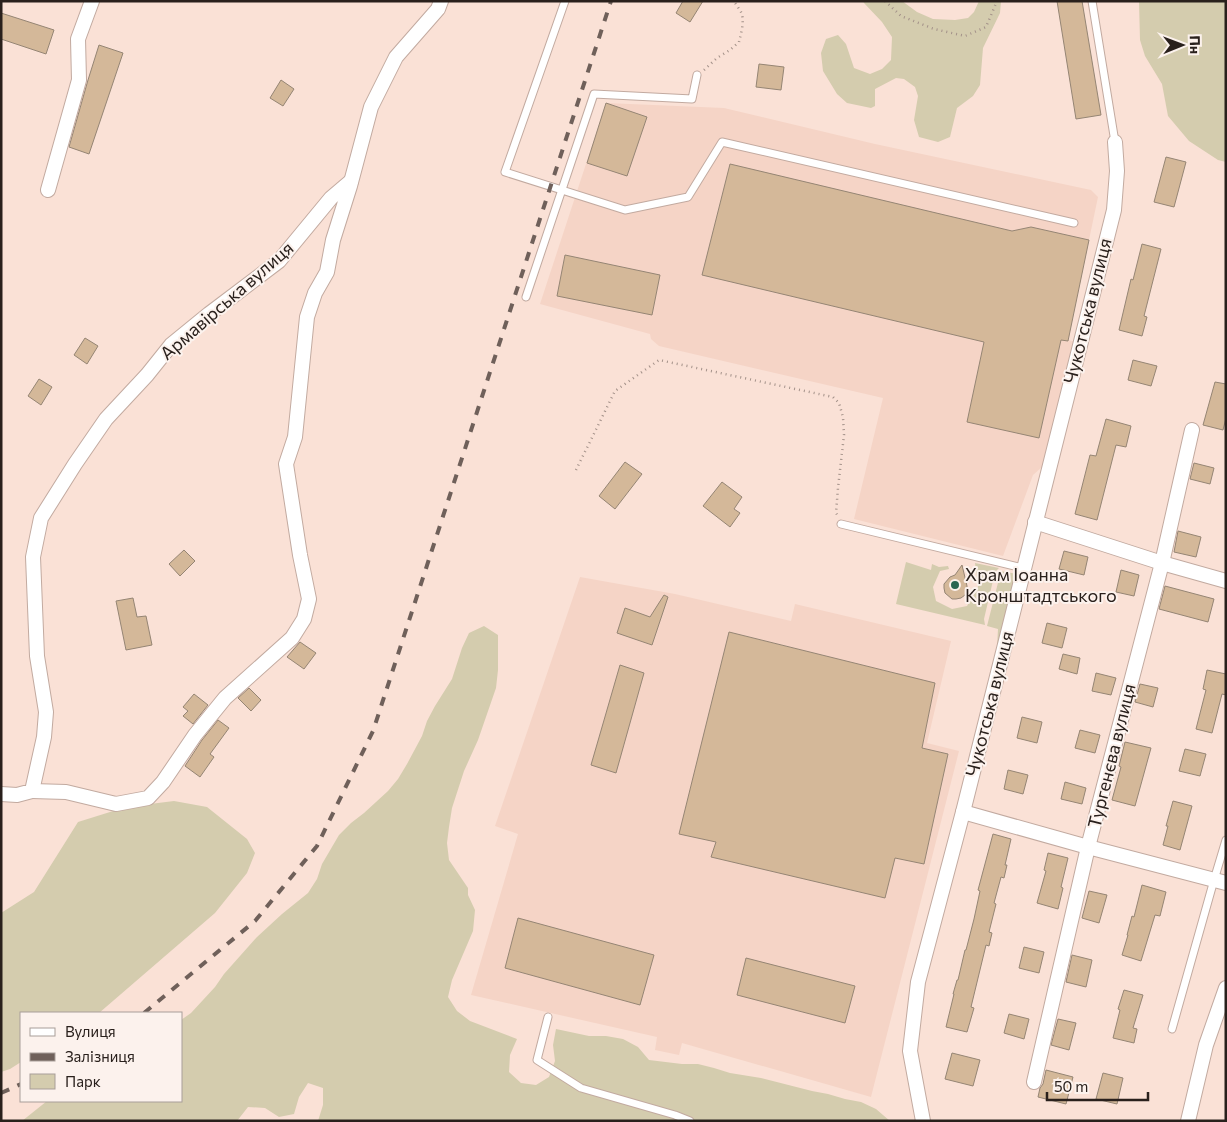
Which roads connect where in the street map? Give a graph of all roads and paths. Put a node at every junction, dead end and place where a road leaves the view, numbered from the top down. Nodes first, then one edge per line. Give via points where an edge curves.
1 (92, 1) edge
2 (441, 1) edge
3 (565, 1) edge
4 (734, 1) edge
5 (884, 1) edge
6 (996, 1) edge
7 (1092, 1) edge
8 (697, 76) joint
9 (1115, 142) joint
10 (352, 180) junction
11 (48, 190) dead end
12 (562, 191) junction
13 (1074, 223) dead end
14 (526, 297) dead end
15 (1192, 430) dead end
16 (576, 470) dead end
17 (1035, 522) junction
18 (841, 524) joint
19 (1162, 563) junction
20 (1023, 568) junction
21 (1226, 581) edge
22 (32, 791) junction
23 (1, 794) edge
24 (963, 812) junction
25 (1226, 840) edge
26 (1088, 847) junction
27 (1220, 881) edge
28 (1226, 988) edge
29 (548, 1018) dead end
30 (1172, 1029) dead end
31 (1034, 1082) dead end
32 (690, 1121) edge
33 (923, 1121) edge
34 (1188, 1121) edge

1 - 11 street via 78,39 79,80
2 - 10 street via 438,9 396,57 371,107
3 - 12 lane via 505,172
4 - 8 path via 742,18 739,42
5 - 6 path via 901,16 934,29 965,36 986,28
7 - 9 lane
8 - 12 lane via 692,99 594,94
9 - 17 street, Чукотська вулиця via 1114,210
10 - 22 street, Армавірська вулиця via 331,198 279,261 171,346 106,419 41,518 33,557 37,656 46,712
10 - 22 street via 333,240 327,272 307,317 295,437 286,464 309,598 304,619 292,638 225,698 148,798 116,804 66,792
12 - 13 lane via 625,210 688,197 722,142
12 - 14 lane
15 - 19 street, Тургенєва вулиця
16 - 18 path via 615,391 659,360 833,397 844,417 836,513
17 - 19 street
17 - 20 street, Чукотська вулиця
18 - 20 lane
19 - 21 street
19 - 26 street, Тургенєва вулиця
20 - 24 street, Чукотська вулиця
22 - 23 street via 17,795
24 - 26 street
24 - 33 street, Чукотська вулиця via 918,982 910,1051
25 - 27 lane
26 - 27 street
26 - 31 street, Тургенєва вулиця
27 - 30 lane
28 - 34 street via 1206,1046
29 - 32 lane via 537,1060 581,1088

